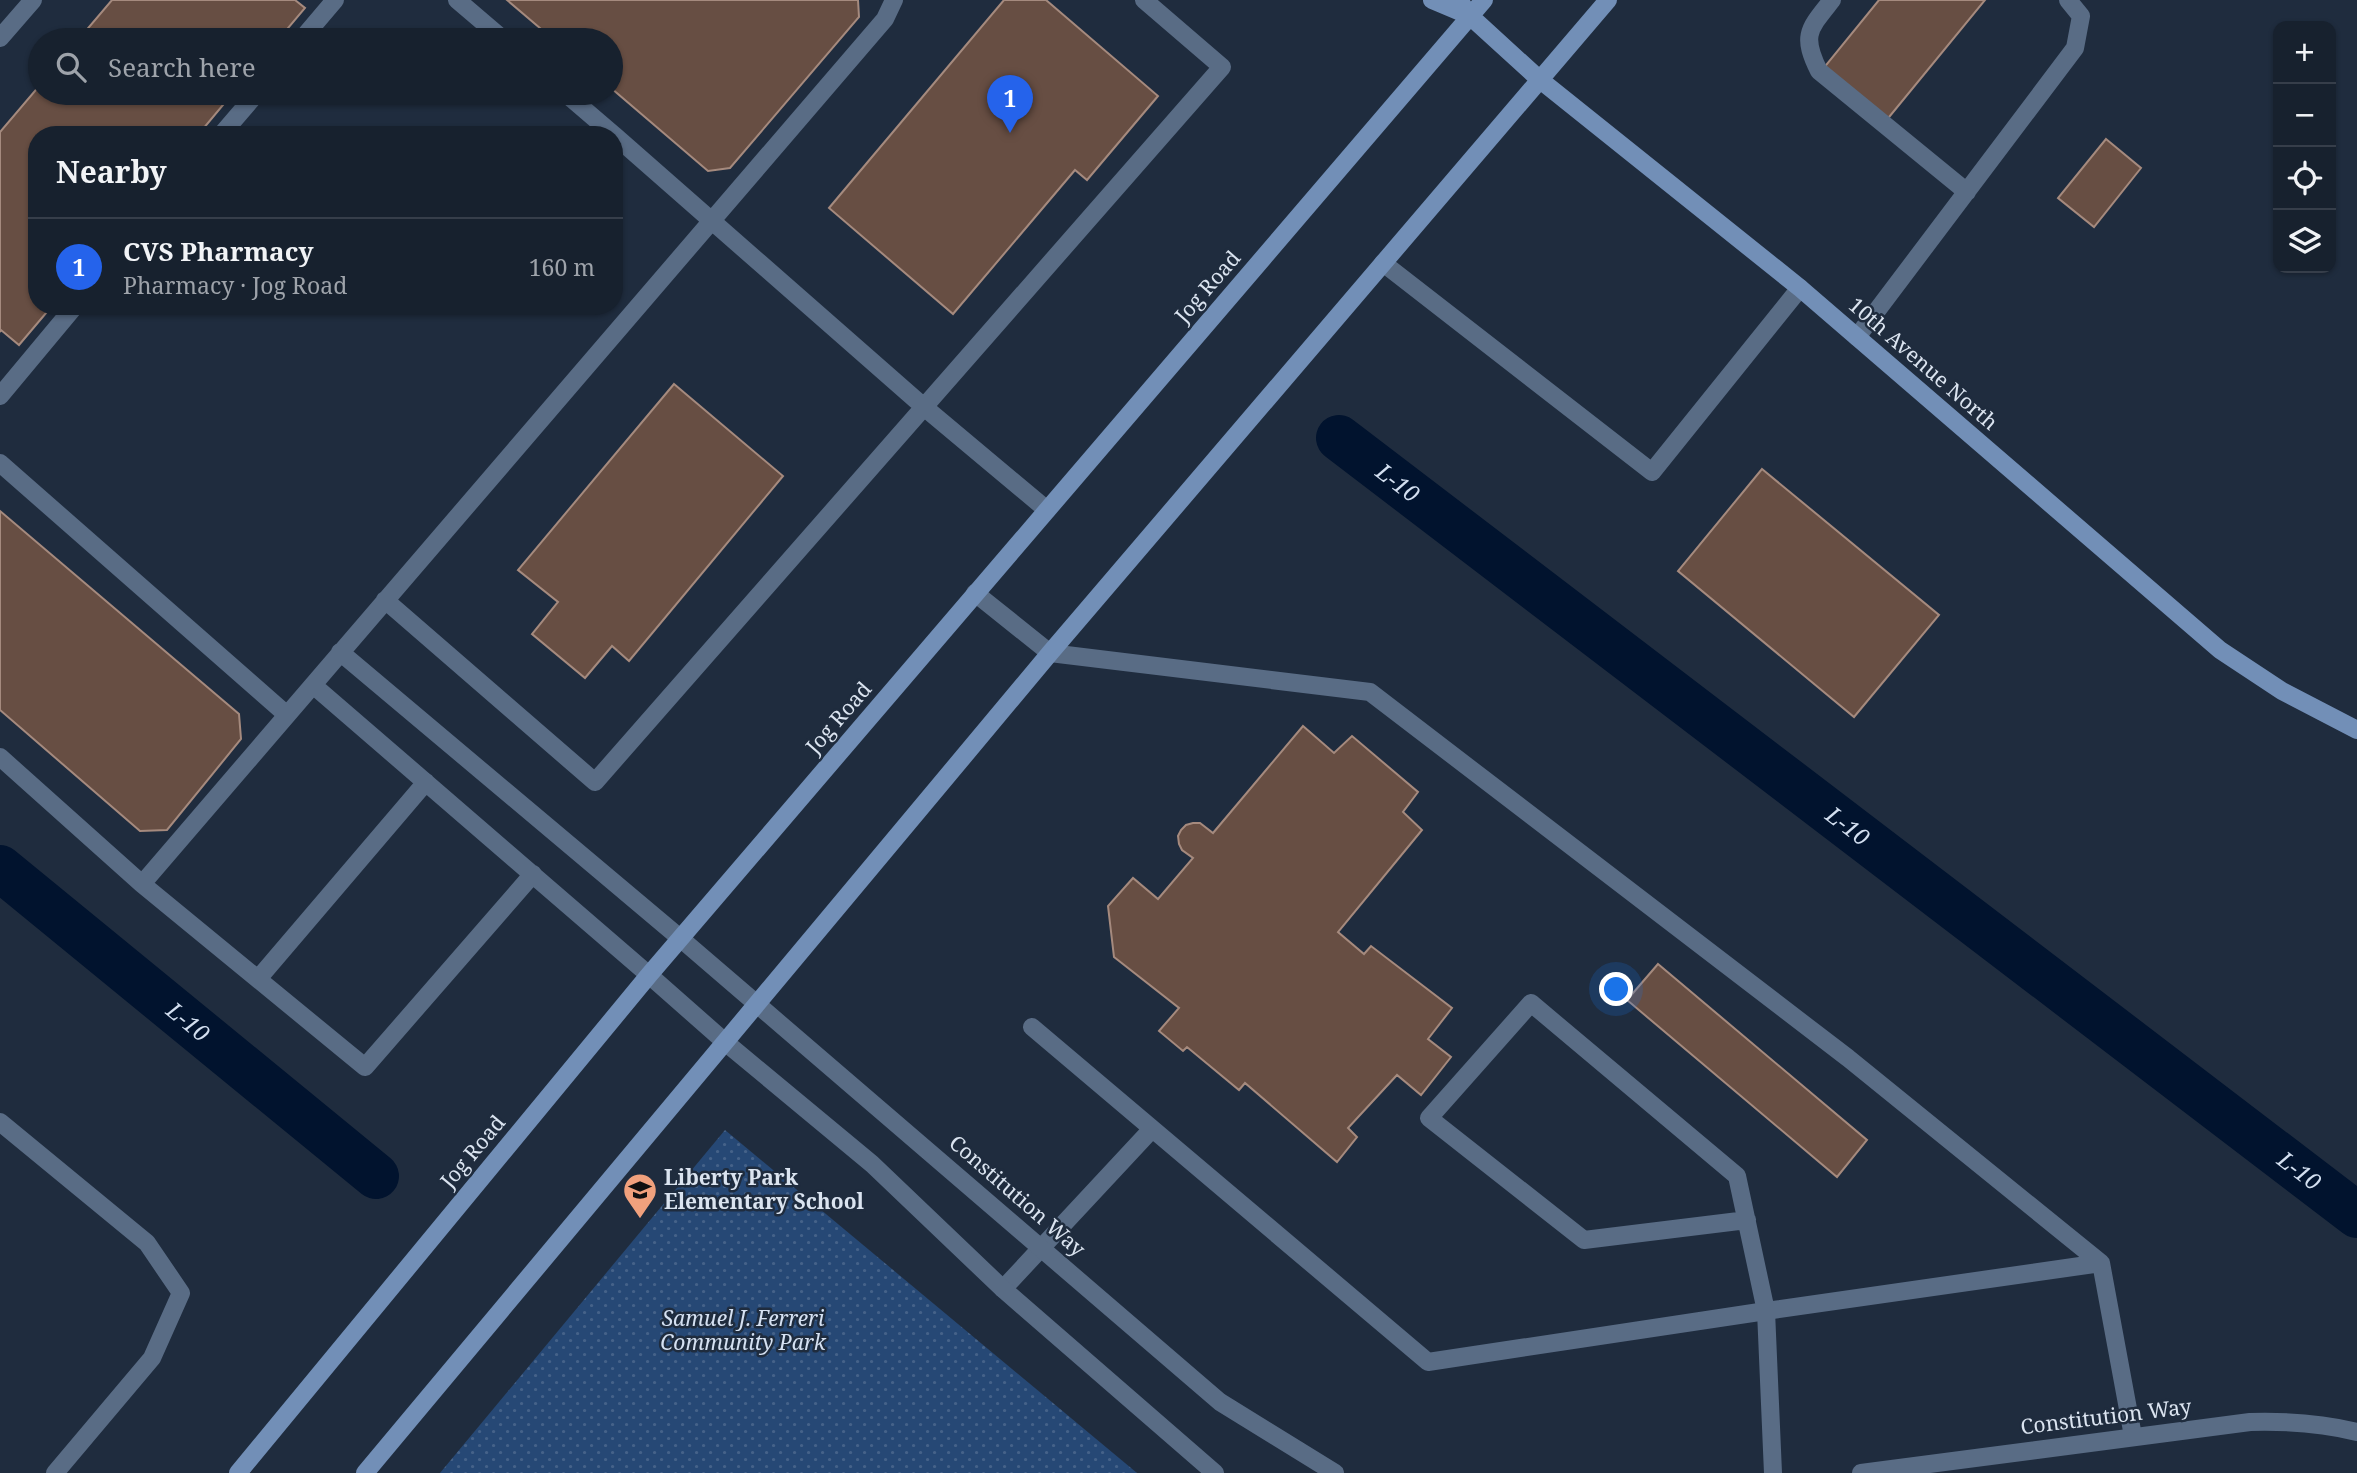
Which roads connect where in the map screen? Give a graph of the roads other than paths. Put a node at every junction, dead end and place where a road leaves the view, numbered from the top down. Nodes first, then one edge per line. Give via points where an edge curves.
1 (33, 0) edge
2 (335, 0) edge
3 (457, 0) edge
4 (894, 0) edge
5 (1144, 0) edge
6 (1432, 0) edge
7 (1459, 0) edge
8 (1484, 0) edge
9 (1608, 0) edge
10 (1832, 0) edge
11 (2067, 0) edge
12 (1470, 16) junction
13 (311, 28) edge
14 (490, 28) edge
15 (0, 38) edge
16 (1539, 79) junction
17 (247, 105) edge
18 (579, 105) edge
19 (229, 126) edge
20 (604, 126) edge
21 (623, 143) edge
22 (1967, 192) junction
23 (712, 220) junction
24 (1383, 263) junction
25 (1800, 288) junction
26 (68, 315) edge
27 (1857, 337) junction
28 (0, 396) edge
29 (924, 407) junction
30 (0, 463) edge
31 (1047, 510) junction
32 (975, 593) junction
33 (385, 600) junction
34 (340, 652) junction
35 (1050, 653) junction
36 (313, 685) junction
37 (287, 715) junction
38 (2357, 730) edge
39 (0, 757) edge
40 (426, 782) junction
41 (533, 874) junction
42 (142, 884) junction
43 (680, 938) junction
44 (649, 975) junction
45 (258, 979) junction
46 (756, 1004) junction
47 (1032, 1027) dead end
48 (725, 1042) junction
49 (0, 1122) edge
50 (1152, 1129) junction
51 (1747, 1220) junction
52 (1042, 1247) junction
53 (2101, 1263) junction
54 (1003, 1289) junction
55 (1766, 1311) junction
56 (2357, 1432) edge
57 (2133, 1436) junction
58 (55, 1473) edge
59 (238, 1473) edge
60 (365, 1473) edge
61 (1215, 1473) edge
62 (1335, 1473) edge
63 (1773, 1473) edge
64 (1861, 1473) edge

1 - 15 street
2 - 13 street
3 - 14 street
4 - 23 street via 885,19
5 - 29 street via 1222,67
6 - 12 main road, 10th Avenue North
7 - 12 main road, 10th Avenue North
8 - 12 main road, Jog Road
9 - 16 main road
10 - 22 street via 1809,29 1810,53 1818,71
11 - 22 street via 2081,16 2075,48
12 - 16 main road, 10th Avenue North
12 - 31 main road, Jog Road
16 - 24 main road
16 - 25 main road, 10th Avenue North
17 - 19 street
18 - 20 street
21 - 23 street
22 - 27 street
23 - 29 street
23 - 33 street
24 - 25 street via 1652,472
24 - 35 main road
25 - 27 main road, 10th Avenue North
26 - 28 street
27 - 38 main road, 10th Avenue North via 2220,650 2282,691
29 - 31 street
29 - 33 street via 595,782
30 - 37 street
31 - 32 main road, Jog Road
32 - 35 street
32 - 43 main road, Jog Road
33 - 34 street
34 - 36 street
34 - 43 street, Constitution Way
35 - 46 main road
35 - 53 street via 1370,692 1848,1058
36 - 37 street
36 - 40 street
37 - 42 street
39 - 42 street
40 - 41 street
40 - 45 street
41 - 44 street
41 - 45 street via 365,1067
42 - 45 street
43 - 44 main road, Jog Road
43 - 46 street, Constitution Way
44 - 48 street
44 - 59 main road, Jog Road
46 - 48 main road
46 - 52 street, Constitution Way
47 - 50 street
48 - 54 street via 872,1164
48 - 60 main road
49 - 58 street via 147,1243 181,1293 152,1357
50 - 52 street
50 - 55 street via 1428,1362
51 - 51 street via 1737,1176 1531,1003 1429,1118 1584,1240
51 - 55 street
52 - 54 street
52 - 62 street, Constitution Way via 1220,1402
53 - 55 street
53 - 57 street
54 - 61 street
55 - 63 street
56 - 57 street, Constitution Way via 2273,1421
57 - 64 street, Constitution Way

